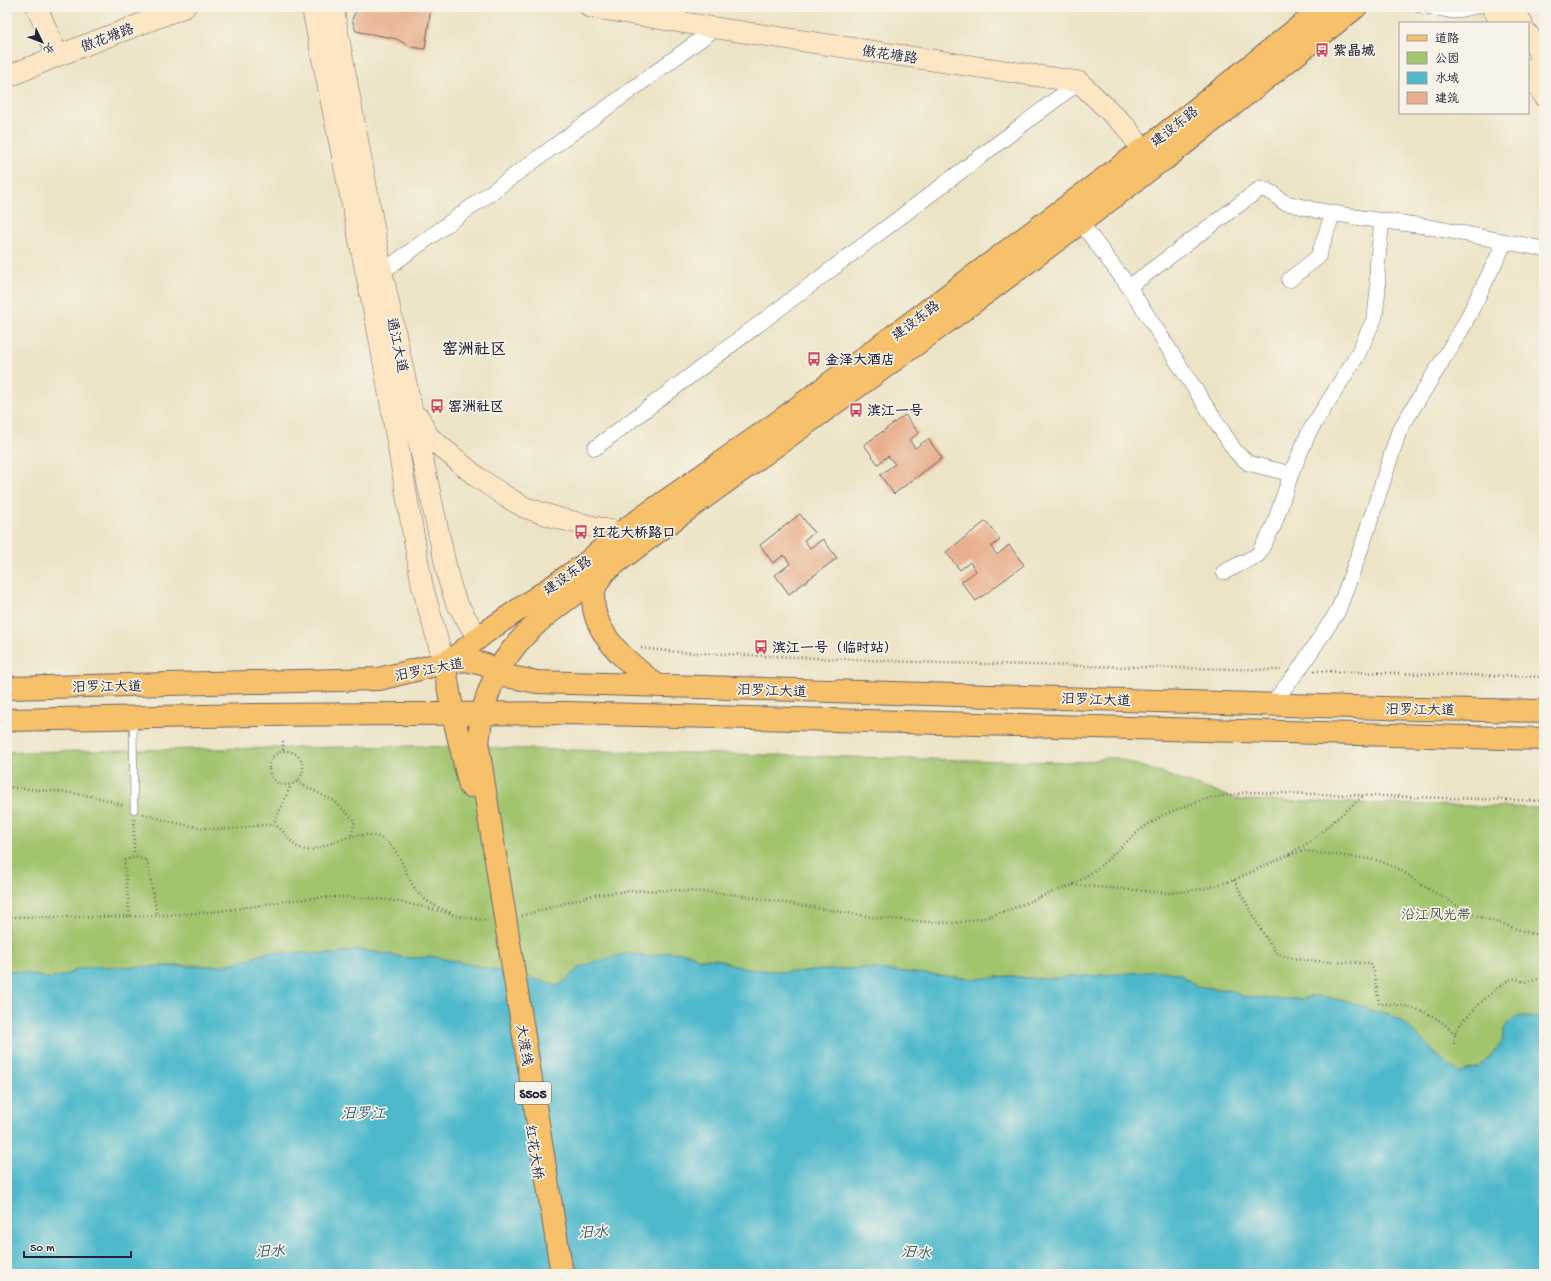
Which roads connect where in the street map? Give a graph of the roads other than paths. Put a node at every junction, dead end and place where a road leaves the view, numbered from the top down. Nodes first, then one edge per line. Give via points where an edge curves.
1 (37, 7) edge
2 (155, 7) edge
3 (185, 7) edge
4 (312, 7) edge
5 (333, 7) edge
6 (590, 7) edge
7 (667, 7) edge
8 (1324, 7) edge
9 (1356, 7) edge
10 (1409, 7) edge
11 (1490, 7) edge
12 (1512, 7) edge
13 (1500, 22) edge
14 (1521, 22) edge
15 (716, 28) junction
16 (1529, 36) edge
17 (56, 52) junction
18 (1544, 61) edge
19 (7, 67) edge
20 (1529, 70) edge
21 (7, 77) edge
22 (1079, 82) junction
23 (1544, 96) edge
24 (1153, 155) junction
25 (1333, 213) junction
26 (1382, 220) junction
27 (1081, 223) junction
28 (1505, 242) junction
29 (1544, 249) edge
30 (374, 274) junction
31 (1289, 280) dead end
32 (1129, 287) junction
33 (410, 402) junction
34 (595, 448) dead end
35 (1291, 474) junction
36 (620, 532) junction
37 (605, 572) junction
38 (1224, 572) dead end
39 (478, 638) junction
40 (444, 663) junction
41 (497, 671) junction
42 (658, 686) junction
43 (7, 688) edge
44 (1272, 705) junction
45 (1544, 711) edge
46 (453, 714) junction
47 (482, 714) junction
48 (133, 717) junction
49 (7, 720) edge
50 (1544, 738) edge
51 (134, 810) road end
52 (504, 915) junction
53 (554, 1274) edge
54 (562, 1274) edge

1 - 17 main road
2 - 17 main road
3 - 17 main road, 傲花塘路
4 - 30 main road, 通江大道
5 - 30 main road, 通江大道
6 - 15 main road, 傲花塘路
7 - 24 main road via 1083,71 1100,84 1134,119
8 - 24 main road, 建设东路
9 - 24 main road, 建设东路
10 - 11 lane via 1454,15
11 - 13 main road
12 - 14 main road
15 - 22 main road, 傲花塘路
15 - 30 street
16 - 18 main road
17 - 19 main road
17 - 21 main road, 傲花塘路
20 - 23 main road
22 - 24 main road
22 - 34 street
24 - 27 main road, 建设东路
24 - 36 main road, 建设东路
25 - 26 street
25 - 31 street via 1318,257
25 - 32 street via 1283,202 1261,188
26 - 28 street
26 - 35 street via 1376,317 1357,356 1309,432
27 - 32 street
27 - 37 main road, 建设东路
28 - 29 street
28 - 44 street via 1463,327 1399,431 1338,611
30 - 33 main road, 通江大道
30 - 40 main road, 通江大道 via 379,336 422,585
32 - 35 street via 1235,451 1248,463
33 - 36 main road via 428,436 477,477 505,496 524,507 557,518
33 - 39 main road, 通江大道 via 449,581 456,602
35 - 38 street via 1274,525 1258,555
36 - 39 main road, 建设东路 via 585,564
37 - 41 main road, 建设东路 via 532,627
37 - 42 main road via 594,590 593,606 597,621 606,636 634,669
39 - 40 main road, 建设东路
39 - 41 main road, 通江大道 via 491,654
40 - 41 main road, 汨罗江大道 via 474,661
40 - 43 main road, 汨罗江大道 via 379,679
40 - 46 main road, S505
41 - 42 main road, 汨罗江大道 via 511,677 537,682
41 - 47 main road, 建设东路
42 - 44 main road, 汨罗江大道
44 - 45 main road, 汨罗江大道
46 - 47 main road, 汨罗江大道
46 - 48 main road, 汨罗江大道
46 - 52 main road, S505
47 - 50 main road, 汨罗江大道 via 566,713
47 - 52 main road, S505 via 478,747
48 - 49 main road, 汨罗江大道
48 - 51 lane
52 - 53 main road, 红花大桥 / S505
52 - 54 main road, 大渡线 / S505, bridge

